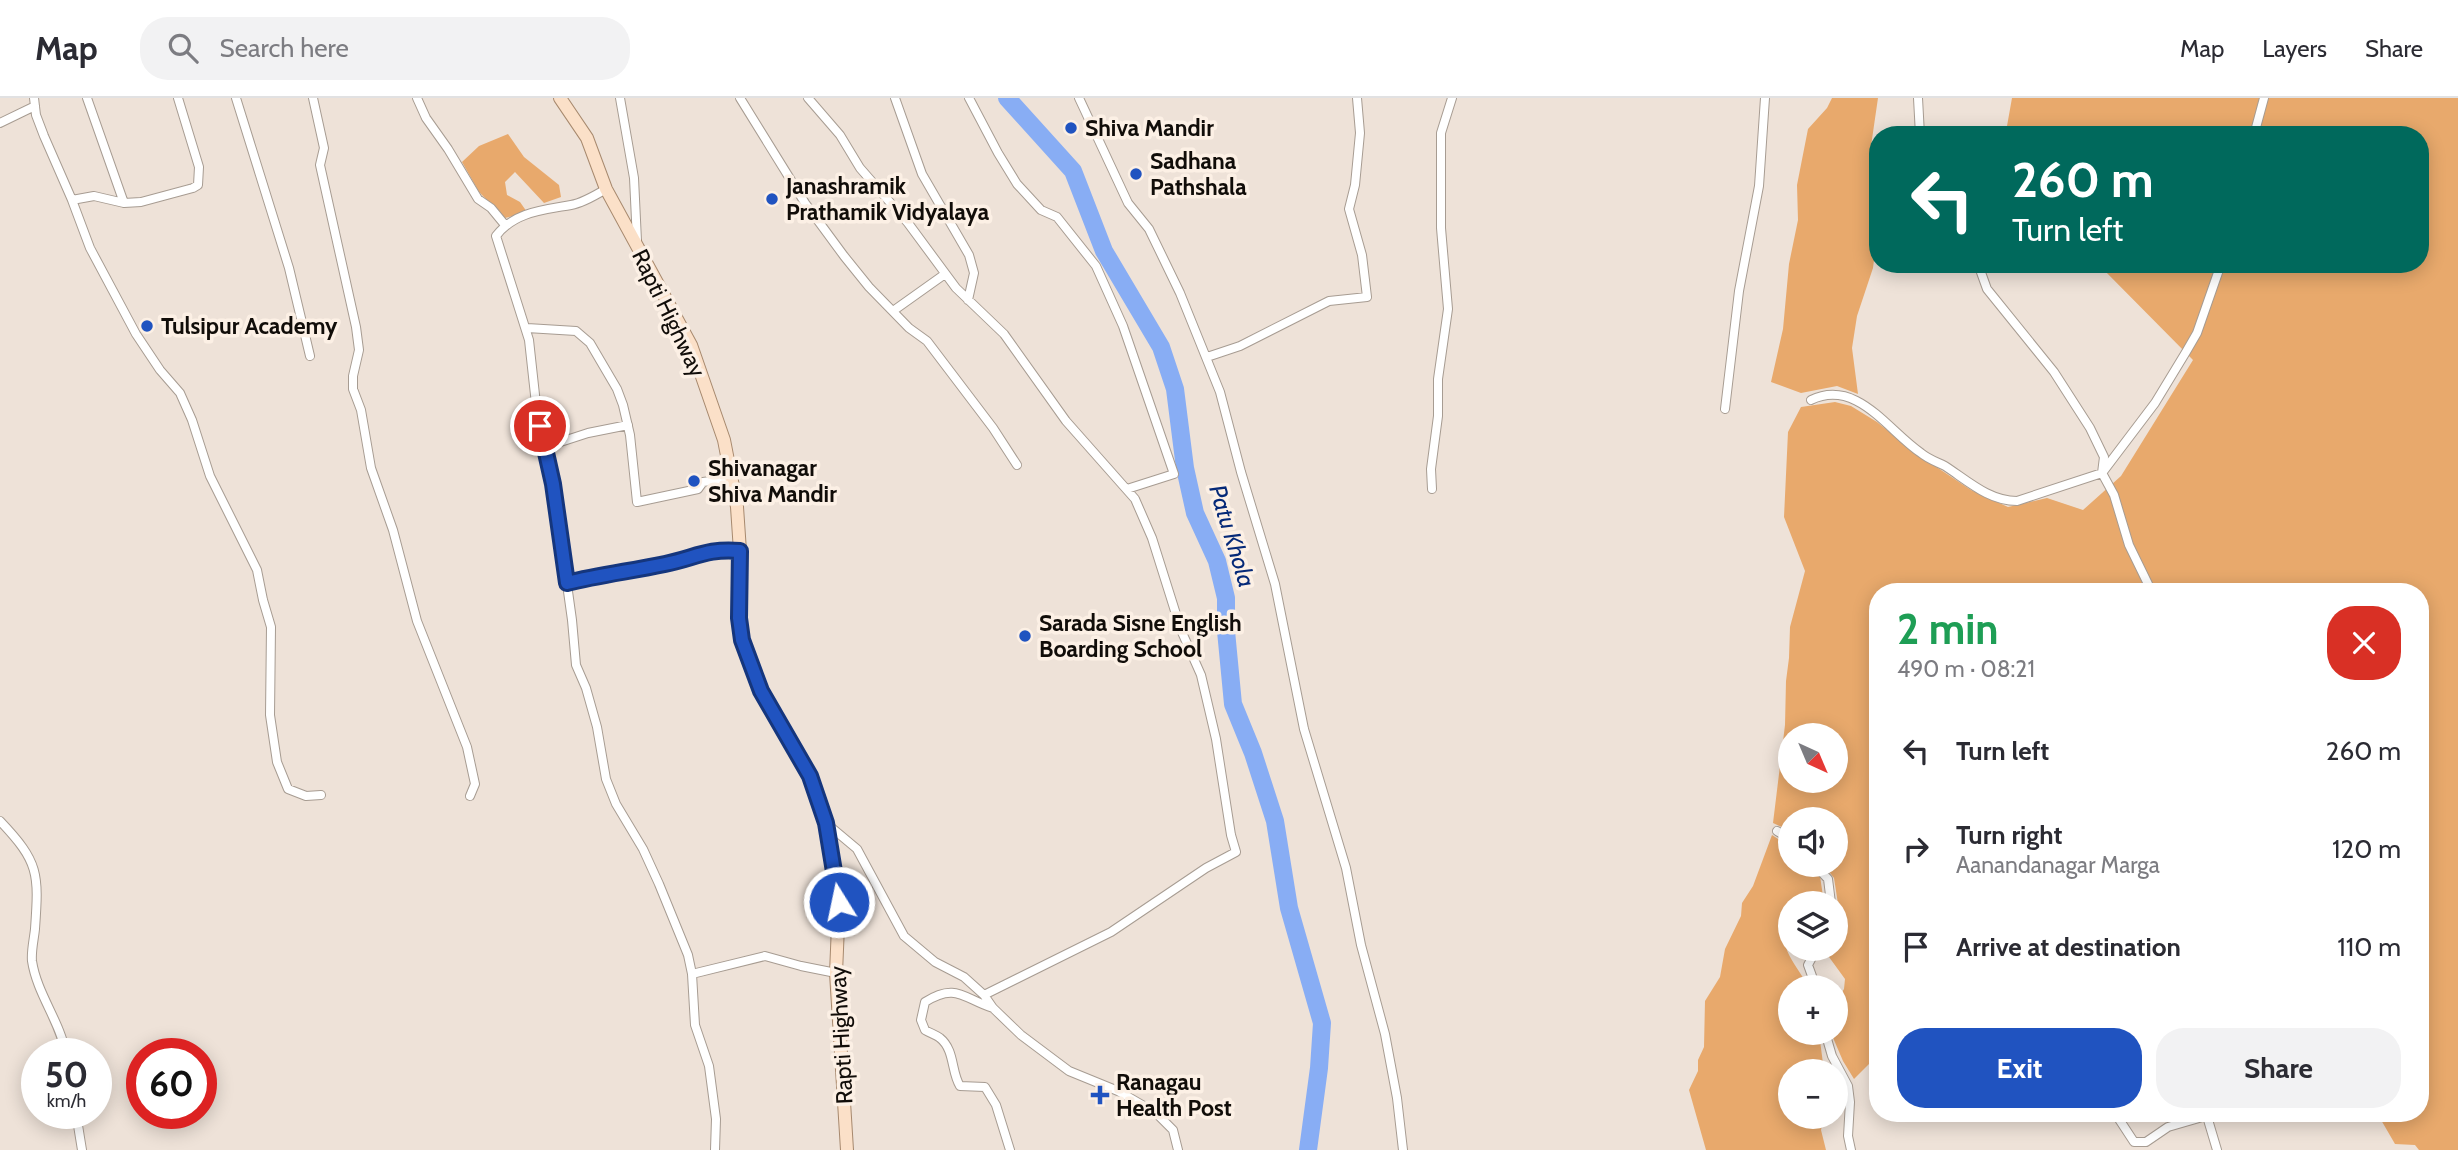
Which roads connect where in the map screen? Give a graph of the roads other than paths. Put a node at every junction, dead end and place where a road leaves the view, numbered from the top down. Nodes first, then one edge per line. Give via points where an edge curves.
1 (87, 98) edge
2 (178, 98) edge
3 (236, 98) edge
4 (313, 98) edge
5 (417, 98) edge
6 (560, 98) edge
7 (620, 98) edge
8 (740, 98) edge
9 (808, 98) edge
10 (895, 98) edge
11 (969, 98) edge
12 (1079, 98) edge
13 (1357, 98) edge
14 (1452, 98) edge
15 (1765, 98) edge
16 (1918, 98) edge
17 (2264, 98) edge
18 (35, 102) edge
19 (0, 122) edge
20 (1920, 126) edge
21 (2256, 126) edge
22 (606, 189) junction
23 (72, 200) junction
24 (124, 203) junction
25 (505, 225) junction
26 (637, 248) junction
27 (1981, 273) edge
28 (2218, 273) edge
29 (945, 274) junction
30 (968, 300) junction
31 (893, 311) junction
32 (527, 328) junction
33 (310, 356) dead end
34 (1207, 357) junction
35 (1811, 400) dead end
36 (1725, 410) dead end
37 (628, 425) junction
38 (545, 447) junction
39 (1017, 465) dead end
40 (2102, 473) junction
41 (733, 478) junction
42 (1126, 489) junction
43 (1432, 489) dead end
44 (740, 551) junction
45 (567, 583) junction
46 (2148, 583) edge
47 (321, 795) dead end
48 (470, 796) dead end
49 (0, 821) edge
50 (826, 823) junction
51 (836, 973) junction
52 (692, 974) junction
53 (984, 995) junction
54 (993, 1008) junction
55 (62, 1038) edge
56 (1829, 1045) edge
57 (2121, 1122) edge
58 (2183, 1122) edge
59 (2208, 1122) edge
60 (79, 1129) edge
61 (82, 1150) edge
62 (715, 1150) edge
63 (847, 1150) edge
64 (1010, 1150) edge
65 (1178, 1150) edge
66 (1403, 1150) edge
67 (1851, 1150) edge
68 (2217, 1150) edge

1 - 24 street
2 - 24 street via 199,167 198,185
3 - 33 street via 289,268
4 - 48 street via 324,148 320,165 356,327 359,350 353,389 371,468 417,621 467,747 475,784
5 - 25 street via 478,199
6 - 22 main road, Rapti Highway via 587,138
7 - 26 street via 634,178
8 - 31 street via 805,203
9 - 29 street
10 - 30 street via 922,174 969,255 974,273
11 - 42 street via 1017,184 1041,210 1058,217 1096,266 1123,326 1174,474
12 - 34 street via 1128,203 1149,229
13 - 34 street via 1360,133 1349,209 1367,297 1329,301 1240,346
14 - 43 street via 1441,133 1441,228 1448,309 1438,379
15 - 36 street via 1759,186 1739,291
16 - 20 street
17 - 21 street
18 - 19 street
18 - 23 street via 52,159
22 - 25 street via 573,205 527,214
22 - 26 main road, Rapti Highway
23 - 24 street via 93,196
23 - 47 street via 121,308 183,399 210,476 257,569 271,627 270,715 277,762 288,789 306,796
25 - 32 street via 496,236
26 - 41 main road, Rapti Highway via 691,345
27 - 40 street via 1987,289 2054,372 2085,419 2104,457
28 - 40 street via 2186,352 2155,403
29 - 30 street
29 - 31 street
30 - 42 street via 1004,334 1066,421
31 - 39 street via 927,341
32 - 37 street via 576,331 590,343 617,389
32 - 38 street
34 - 66 street via 1275,584 1304,729 1346,868 1387,1047
35 - 40 street via 1837,394 1855,401 1882,417 1920,453 2003,501 2017,501
37 - 38 street
37 - 41 street via 637,502
38 - 45 street
40 - 46 street
41 - 44 main road, Rapti Highway
42 - 53 street via 1142,512 1200,675 1236,852 1111,932
44 - 45 street via 699,552 666,564
44 - 50 main road, Rapti Highway via 742,640 761,691 810,776
45 - 52 street via 576,665 593,714 606,779 659,884
49 - 55 street via 30,856 37,875 32,961
50 - 51 main road, Rapti Highway via 839,902
50 - 53 street via 856,849 904,936
51 - 52 street via 765,956
51 - 63 main road, Rapti Highway
52 - 62 street via 695,1025 709,1066 716,1119
53 - 54 street
54 - 64 street via 952,991 925,1002 921,1020 925,1030 941,1038 960,1086 985,1087 996,1105
54 - 65 street via 1069,1070 1156,1113 1173,1130
56 - 67 street via 1848,1086
57 - 58 street via 2134,1142 2146,1142
59 - 68 street
60 - 61 street

